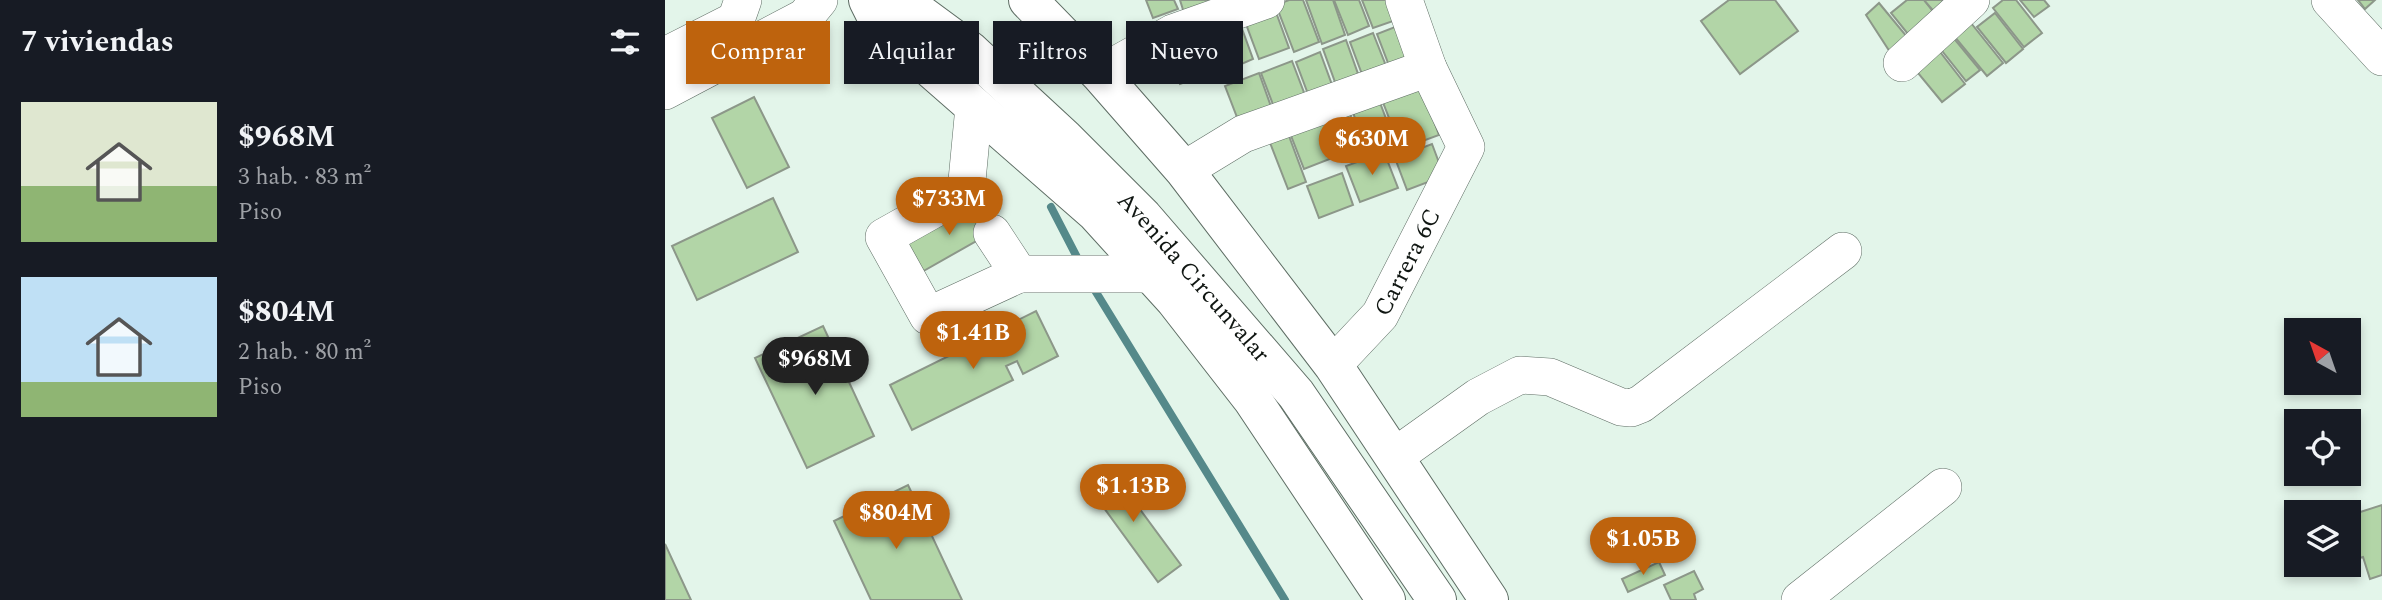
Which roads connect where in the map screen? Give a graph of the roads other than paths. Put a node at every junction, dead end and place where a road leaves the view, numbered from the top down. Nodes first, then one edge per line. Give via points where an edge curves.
1 (819, 0) edge
2 (868, 0) edge
3 (901, 0) edge
4 (1028, 0) edge
5 (1266, 0) edge
6 (1403, 0) edge
7 (1971, 0) edge
8 (2330, 0) edge
9 (738, 15) edge
10 (1048, 21) edge
11 (665, 56) edge
12 (2382, 57) edge
13 (1902, 63) dead end
14 (1112, 67) edge
15 (1428, 68) junction
16 (1109, 84) edge
17 (665, 92) edge
18 (974, 107) junction
19 (1184, 170) junction
20 (977, 209) junction
21 (1843, 251) dead end
22 (1019, 274) junction
23 (1151, 274) junction
24 (1333, 365) junction
25 (1394, 457) junction
26 (1943, 486) dead end
27 (1398, 541) junction
28 (1386, 600) edge
29 (1410, 600) edge
30 (1437, 600) edge
31 (1489, 600) edge
32 (1800, 600) edge

1 - 9 street via 805,17
2 - 18 highway via 880,24
3 - 27 highway, Avenida Circunvalar via 969,50 1143,217 1296,394
4 - 10 highway, Avenida Circunvalar
5 - 14 street via 1173,33
6 - 15 street
7 - 13 street
8 - 12 street
9 - 11 street
9 - 17 street
15 - 19 street via 1243,134
15 - 24 street, Carrera 6C via 1466,147 1380,315
16 - 19 highway, Avenida Circunvalar
18 - 20 street
18 - 23 highway via 1096,213
19 - 24 highway, Avenida Circunvalar
20 - 22 street
20 - 22 street via 884,237 928,316
21 - 25 street via 1641,404 1621,407 1550,377 1520,375 1478,397
22 - 23 street
23 - 28 highway via 1252,399
24 - 25 highway, Avenida Circunvalar
25 - 31 highway, Avenida Circunvalar
26 - 32 street
27 - 29 highway
27 - 30 highway, Avenida Circunvalar

